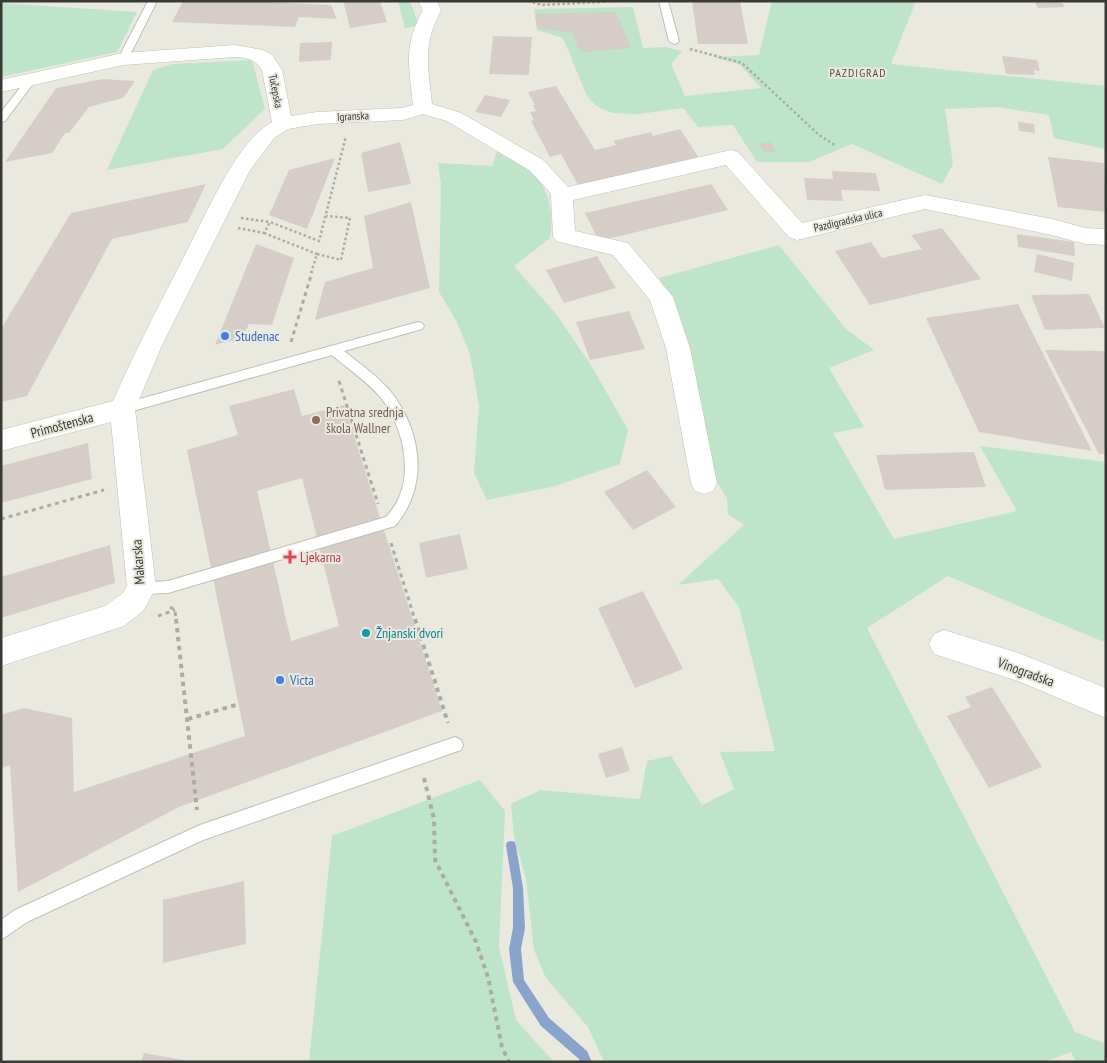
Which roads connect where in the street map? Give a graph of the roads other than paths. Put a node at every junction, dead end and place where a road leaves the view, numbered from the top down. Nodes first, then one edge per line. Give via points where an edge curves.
1 (153, 1) edge
2 (663, 1) edge
3 (430, 2) edge
4 (674, 41) road end
5 (123, 59) junction
6 (30, 81) junction
7 (1, 86) edge
8 (423, 108) junction
9 (1, 119) edge
10 (282, 124) junction
11 (562, 195) junction
12 (1106, 237) edge
13 (418, 326) dead end
14 (334, 350) junction
15 (122, 409) junction
16 (1, 441) edge
17 (704, 483) dead end
18 (142, 588) junction
19 (944, 644) dead end
20 (1, 652) edge
21 (1106, 703) edge
22 (455, 745) dead end
23 (1, 931) edge

1 - 5 lane
2 - 4 lane
3 - 8 street via 432,10 417,44
5 - 6 street, Tučepska
5 - 10 street, Tučepska via 235,51 256,54 265,59 272,70
6 - 7 street, Tučepska
6 - 9 lane
8 - 10 street, Igranska via 403,114 317,118
8 - 11 street via 454,117 536,165
10 - 15 street, Tučepska via 267,133 241,168 150,345
11 - 12 street, Pazdigradska ulica via 731,157 797,232 925,202 1084,236
11 - 17 street via 564,236 620,249 660,297 678,348
13 - 14 lane
14 - 15 lane
14 - 18 lane via 386,395 406,429 411,457 409,490 398,515 390,522 168,587
15 - 16 street, Primoštenska
15 - 18 street, Makarska
18 - 20 street, Makarska via 133,602 114,616
19 - 21 street, Vinogradska via 1021,668
22 - 23 lane via 200,833 21,916

